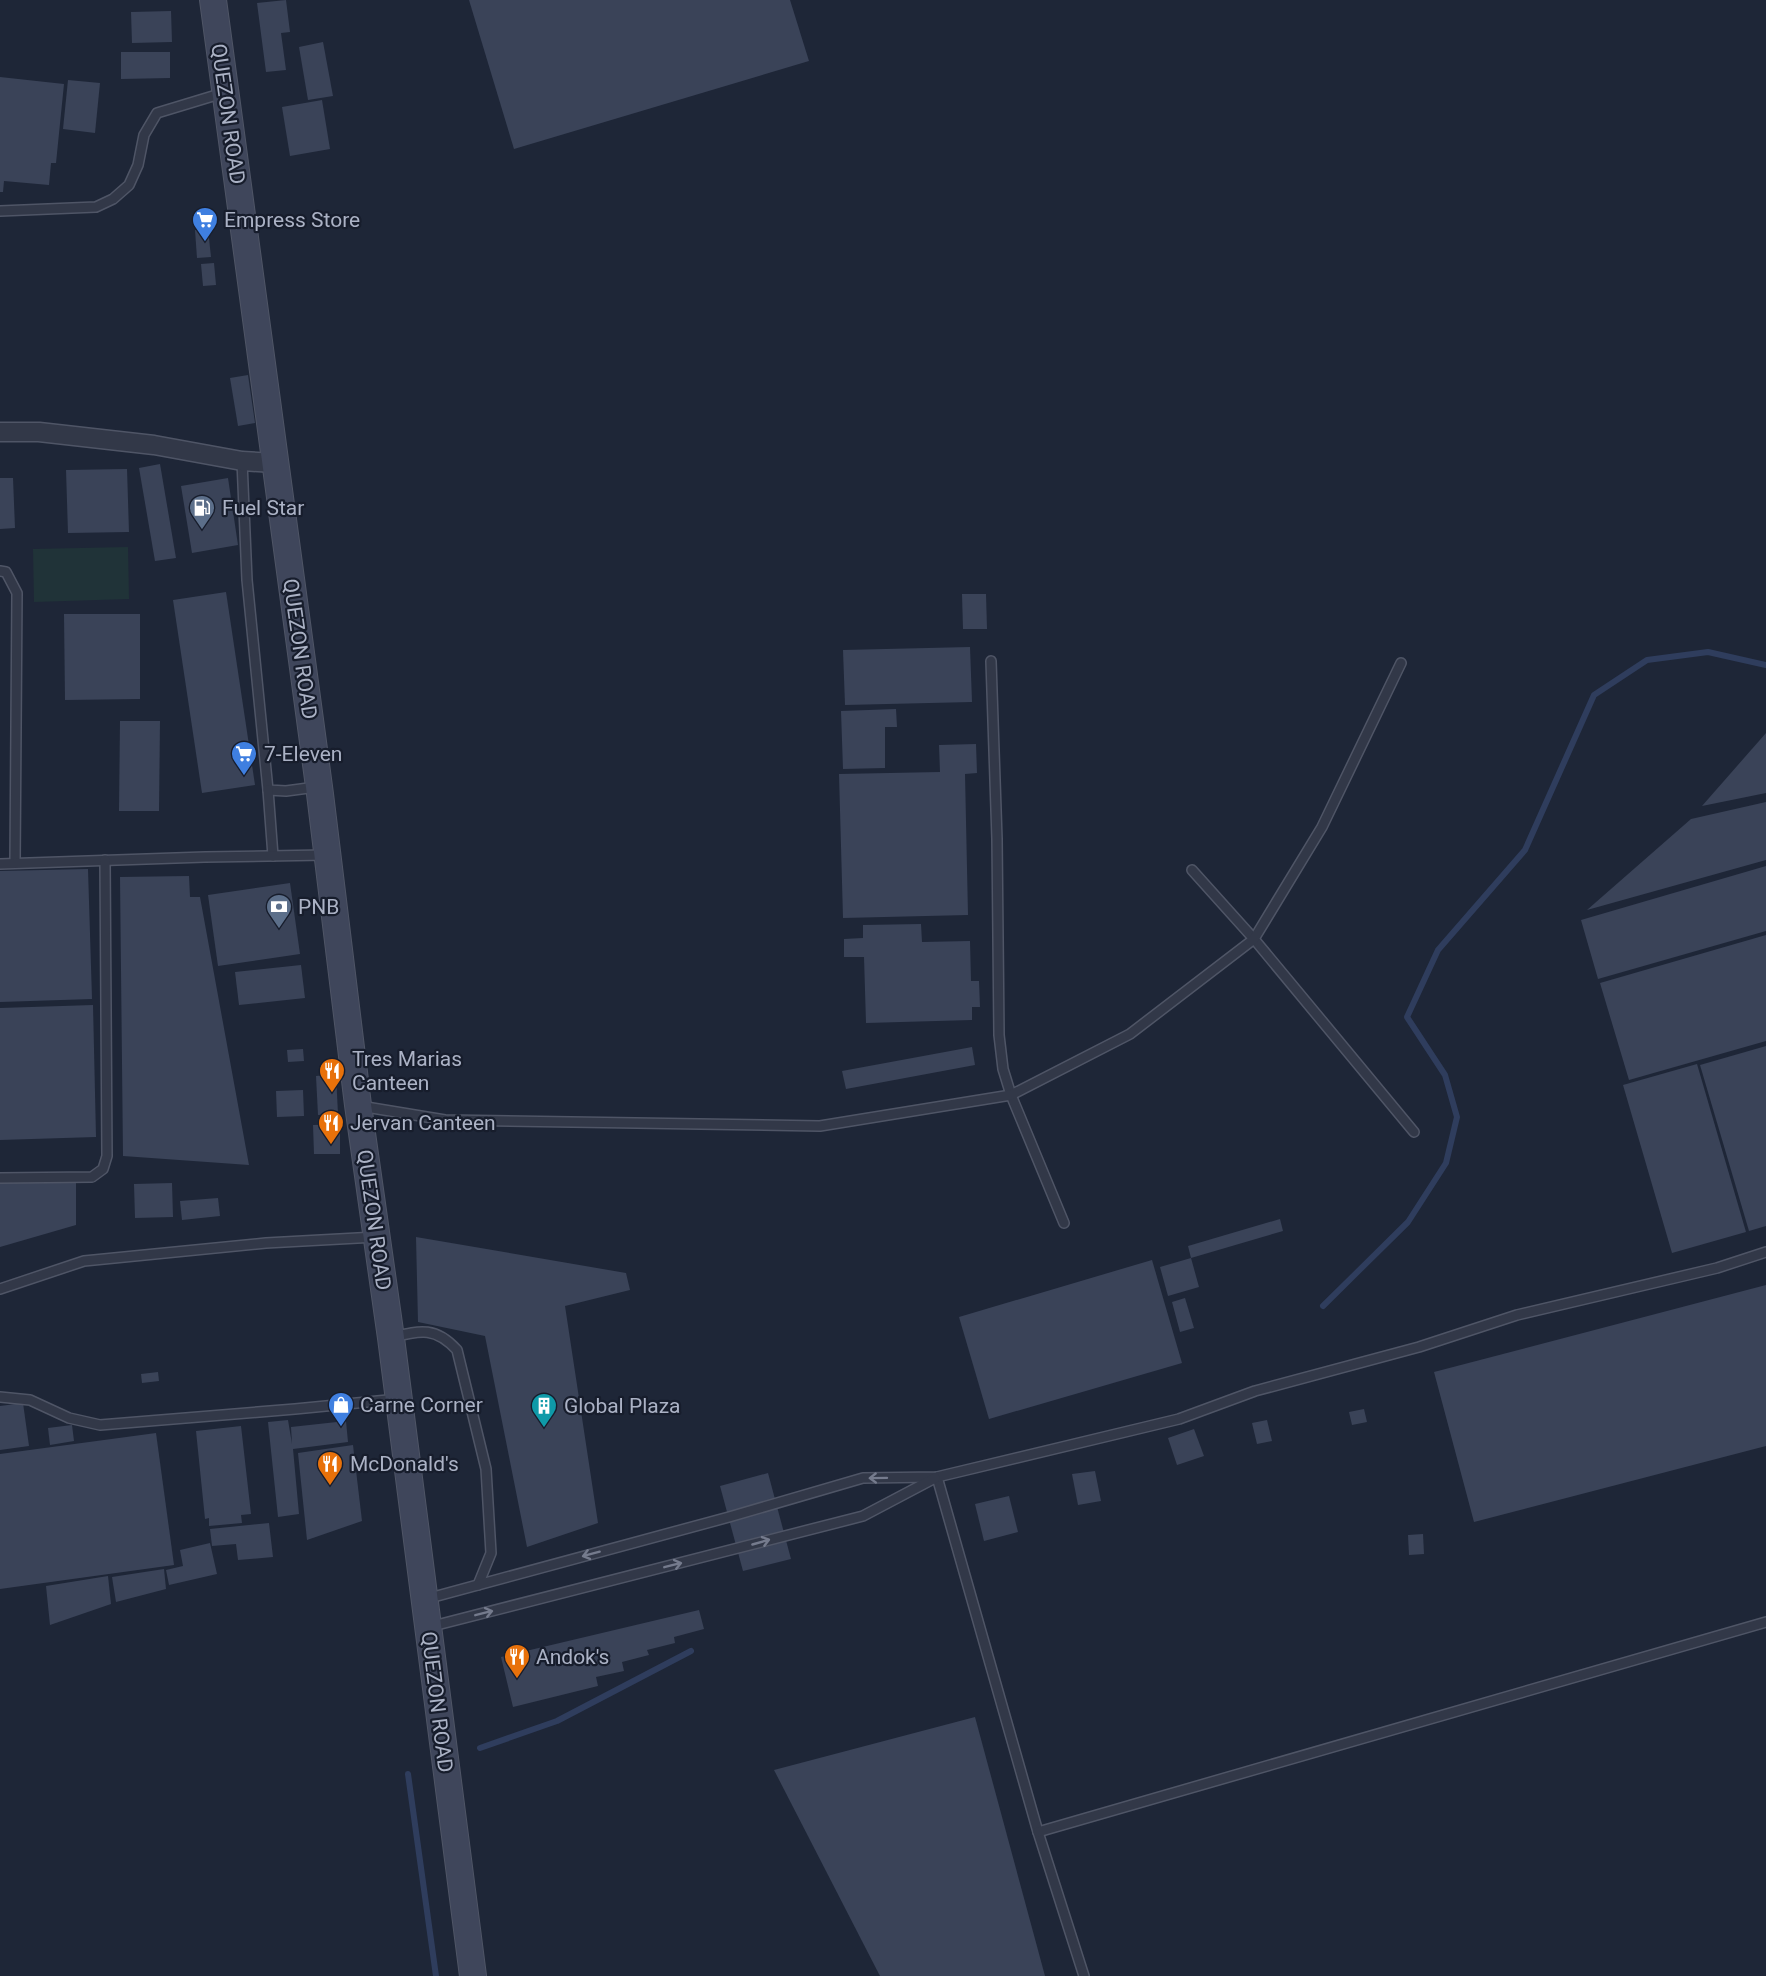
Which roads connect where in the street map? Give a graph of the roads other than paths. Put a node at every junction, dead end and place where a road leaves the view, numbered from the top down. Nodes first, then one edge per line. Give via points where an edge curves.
1 (213, 0) edge
2 (225, 92) junction
3 (0, 211) edge
4 (0, 432) edge
5 (242, 461) junction
6 (274, 463) junction
7 (0, 571) edge
8 (991, 661) dead end
9 (1401, 663) dead end
10 (319, 787) junction
11 (268, 790) junction
12 (328, 855) junction
13 (273, 856) junction
14 (105, 860) junction
15 (15, 863) junction
16 (0, 864) edge
17 (1192, 870) dead end
18 (1254, 939) junction
19 (1011, 1095) junction
20 (358, 1105) junction
21 (1414, 1132) dead end
22 (0, 1178) edge
23 (1064, 1223) dead end
24 (376, 1237) junction
25 (1766, 1252) edge
26 (0, 1289) edge
27 (391, 1338) junction
28 (0, 1397) edge
29 (398, 1399) junction
30 (937, 1477) junction
31 (478, 1585) junction
32 (424, 1599) junction
33 (1766, 1622) edge
34 (427, 1628) junction
35 (1038, 1832) junction
36 (473, 1976) edge
37 (1083, 1976) edge

1 - 2 main road, QUEZON ROAD
2 - 3 lane via 157,113 144,135 129,185 113,199 96,207
2 - 6 main road, QUEZON ROAD
4 - 5 street via 39,432 154,445
5 - 6 street
5 - 11 lane via 248,579
6 - 10 main road, QUEZON ROAD
7 - 15 lane via 6,572 17,593
8 - 19 lane via 999,1035
9 - 18 lane via 1322,827
10 - 11 lane
10 - 12 main road, QUEZON ROAD
11 - 13 lane
12 - 13 lane
12 - 20 main road, QUEZON ROAD
13 - 14 lane
14 - 15 lane
14 - 22 lane via 107,1156 103,1169 92,1176
15 - 16 lane
17 - 18 lane
18 - 19 lane via 1130,1034
18 - 21 lane
19 - 20 lane via 820,1126 445,1120
19 - 23 lane
20 - 24 main road, QUEZON ROAD
24 - 26 lane via 266,1243 84,1261
24 - 27 main road, QUEZON ROAD
25 - 30 lane via 1717,1268 1517,1315 1419,1347 1255,1391 1179,1419
27 - 29 main road, QUEZON ROAD
27 - 31 lane via 420,1330 446,1338 457,1350 486,1469 491,1553
28 - 29 lane via 30,1400 69,1418 100,1425
29 - 32 main road, QUEZON ROAD
30 -> 31 lane via 863,1478
34 -> 30 lane via 863,1516
30 - 35 lane
31 - 32 lane
32 - 34 main road, QUEZON ROAD
33 - 35 lane
34 - 36 main road, QUEZON ROAD
35 - 37 lane

